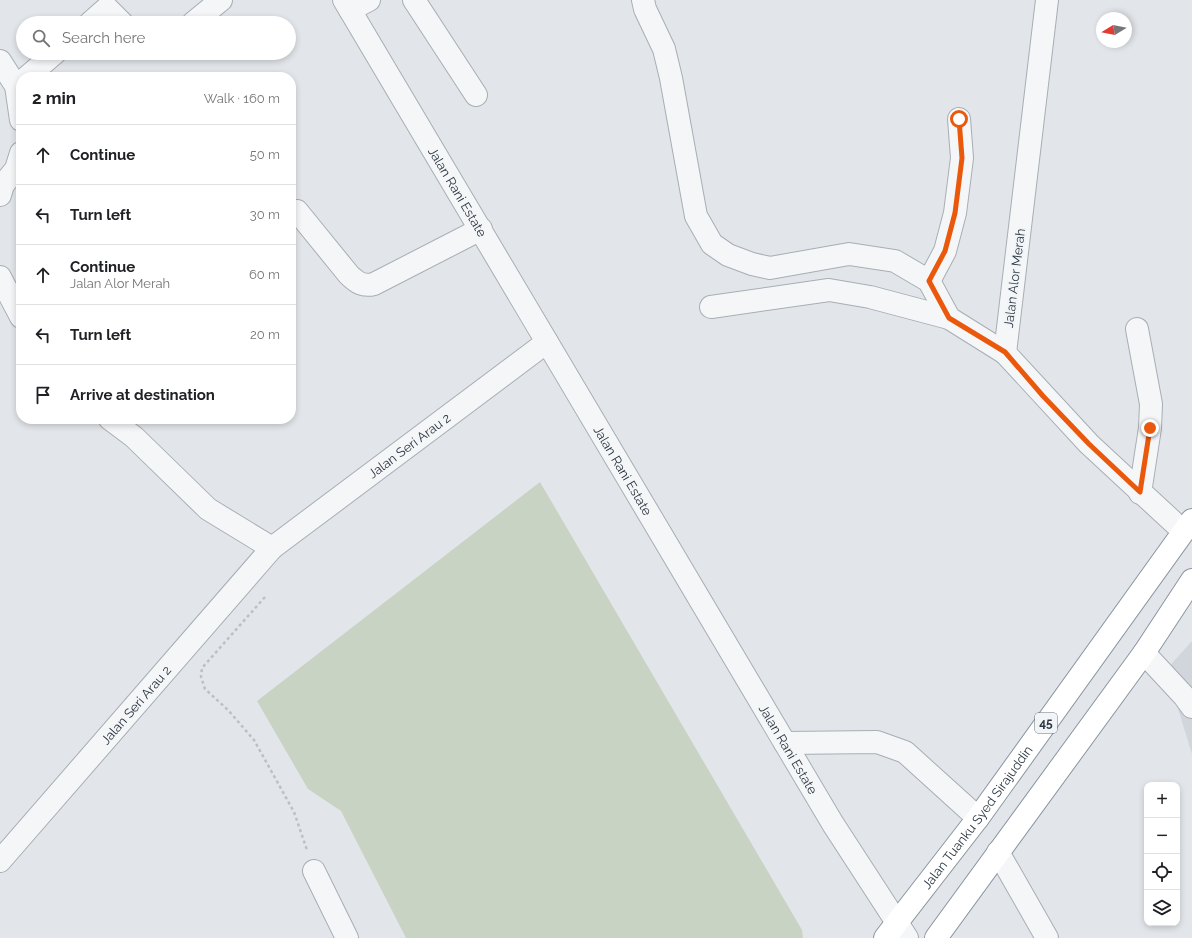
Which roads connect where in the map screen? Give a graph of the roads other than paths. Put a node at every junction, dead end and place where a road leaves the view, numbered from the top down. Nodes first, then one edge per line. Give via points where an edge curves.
1 (221, 0) edge
2 (414, 0) edge
3 (643, 0) edge
4 (1047, 0) edge
5 (354, 3) edge
6 (104, 4) edge
7 (95, 16) edge
8 (115, 16) edge
9 (202, 16) edge
10 (47, 60) edge
11 (0, 61) edge
12 (33, 72) edge
13 (16, 77) edge
14 (476, 95) dead end
15 (959, 119) dead end
16 (16, 168) edge
17 (0, 195) edge
18 (297, 211) dead end
19 (481, 230) junction
20 (0, 278) edge
21 (929, 281) junction
22 (16, 308) edge
23 (711, 308) dead end
24 (949, 318) junction
25 (1137, 329) dead end
26 (547, 342) junction
27 (1005, 352) junction
28 (117, 424) edge
29 (1140, 492) junction
30 (1188, 525) edge
31 (272, 548) junction
32 (1190, 590) edge
33 (1144, 653) junction
34 (1192, 707) edge
35 (786, 742) junction
36 (978, 818) junction
37 (998, 852) junction
38 (0, 861) edge
39 (314, 871) road end
40 (896, 933) edge
41 (347, 938) edge
42 (936, 938) edge
43 (1047, 938) edge

1 - 9 street
2 - 14 street
3 - 21 street via 664,49 696,216 712,244 728,255 770,268 849,254 895,261
4 - 27 street, Jalan Alor Merah
5 - 19 street, Jalan Rani Estate
6 - 7 street
6 - 8 street
10 - 12 street
11 - 13 street
15 - 21 street via 962,158 955,213 945,251
16 - 17 street via 3,185
18 - 19 street via 349,275 366,286
19 - 26 street, Jalan Rani Estate
20 - 22 street
21 - 24 street
23 - 24 street via 829,290 870,297
24 - 27 street
25 - 29 street via 1151,404
26 - 31 street, Jalan Seri Arau 2
26 - 35 street, Jalan Rani Estate
27 - 29 street via 1084,439
28 - 31 street via 134,437 208,509
29 - 30 street
30 - 36 highway, Jalan Tuanku Syed Sirajuddin / 45
31 - 38 street, Jalan Seri Arau 2
32 - 33 highway
33 - 34 street
33 - 37 highway
35 - 36 street via 877,742 905,752
35 - 40 street, Jalan Rani Estate
36 - 40 highway, Jalan Tuanku Syed Sirajuddin / 45
37 - 42 highway
37 - 43 street
39 - 41 street

